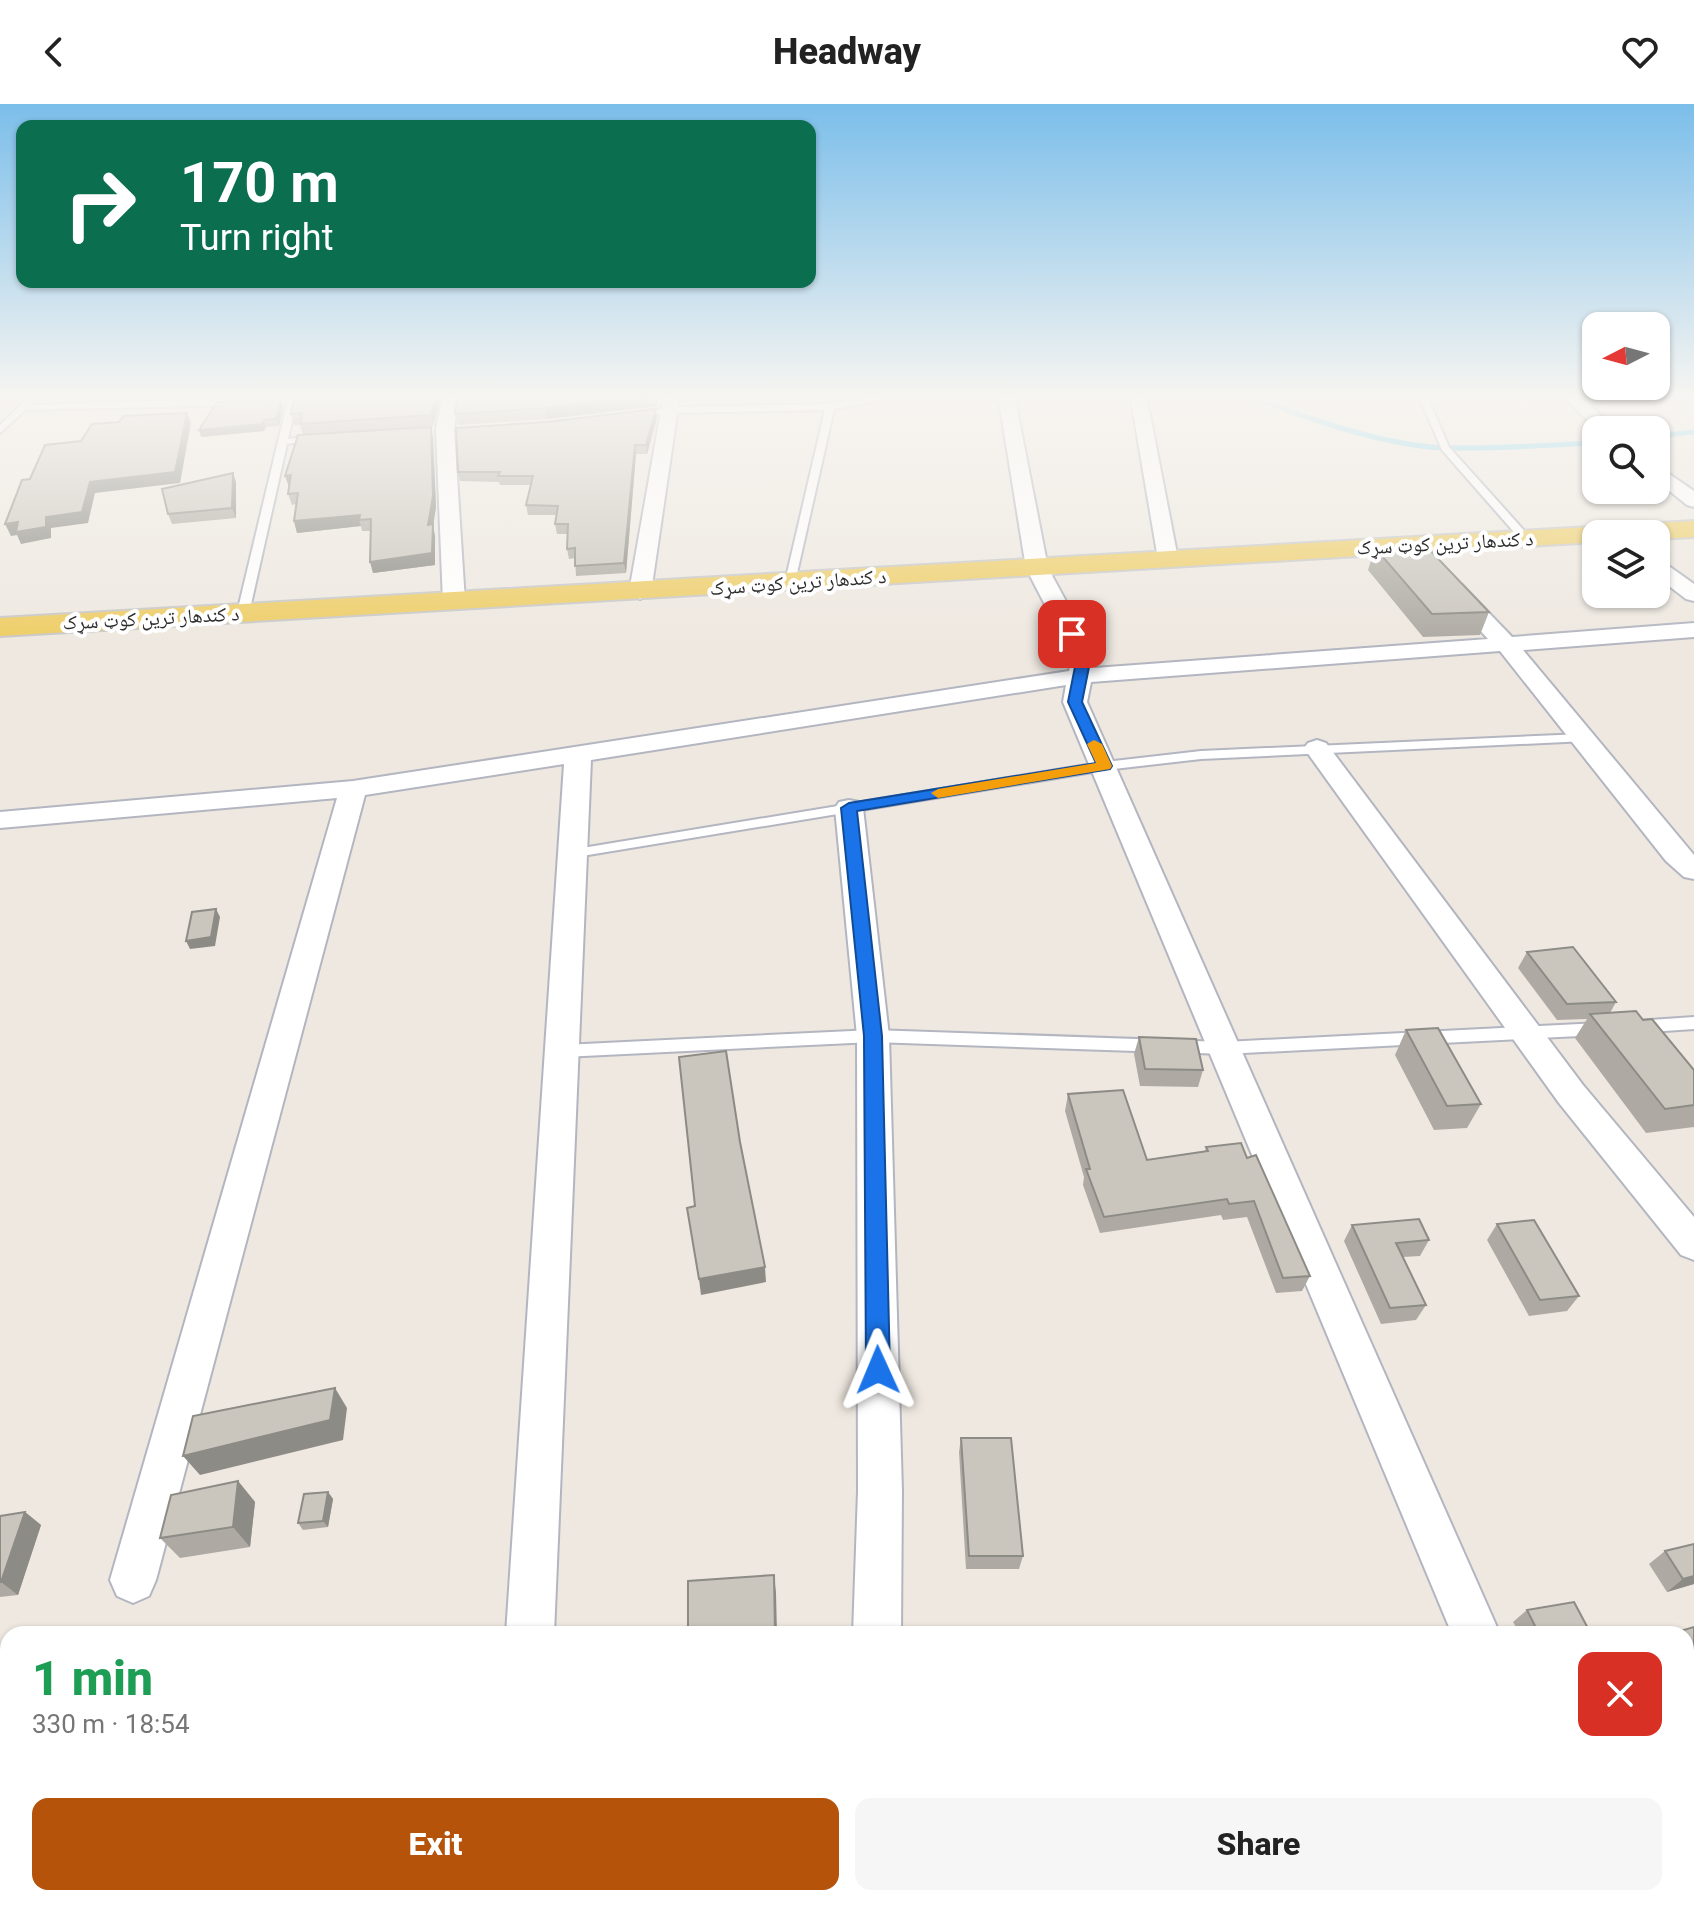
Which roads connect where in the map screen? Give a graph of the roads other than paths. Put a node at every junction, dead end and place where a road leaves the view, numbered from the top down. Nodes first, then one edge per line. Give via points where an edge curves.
1 (275, 478) edge
2 (448, 478) edge
3 (659, 478) edge
4 (814, 478) edge
5 (1016, 478) edge
6 (1153, 478) edge
7 (1472, 478) edge
8 (1670, 482) edge
9 (1694, 501) edge
10 (1694, 529) edge
11 (1670, 530) edge
12 (1582, 535) edge
13 (1525, 538) junction
14 (1411, 545) junction
15 (1168, 559) junction
16 (1037, 568) junction
17 (1670, 576) edge
18 (790, 582) junction
19 (640, 592) junction
20 (1694, 594) edge
21 (454, 602) junction
22 (243, 613) junction
23 (0, 627) edge
24 (1694, 630) edge
25 (1506, 644) junction
26 (1081, 676) junction
27 (1582, 738) junction
28 (1317, 748) junction
29 (578, 752) junction
30 (1105, 766) junction
31 (353, 789) junction
32 (849, 808) junction
33 (0, 820) edge
34 (570, 854) junction
35 (1688, 857) edge
36 (1694, 1023) edge
37 (1527, 1034) junction
38 (873, 1036) junction
39 (1225, 1048) junction
40 (563, 1051) junction
41 (1694, 1244) edge
42 (133, 1580) dead end
43 (530, 1626) edge
44 (877, 1626) edge
45 (1473, 1626) edge

1 - 22 lane
2 - 21 street
3 - 19 street
4 - 18 lane
5 - 16 street
6 - 15 street
7 - 13 lane
8 - 9 street
10 - 11 main road
12 - 13 main road, د کندهار ترين کوټ سړک
13 - 14 main road, د کندهار ترين کوټ سړک
14 - 15 main road, د کندهار ترين کوټ سړک
14 - 25 street
15 - 16 main road, د کندهار ترين کوټ سړک
16 - 18 main road, د کندهار ترين کوټ سړک
16 - 26 street via 1084,657
17 - 20 street
18 - 19 main road, د کندهار ترين کوټ سړک
19 - 21 main road, د کندهار ترين کوټ سړک
21 - 22 main road, د کندهار ترين کوټ سړک
22 - 23 main road, د کندهار ترين کوټ سړک
24 - 25 street
25 - 26 street
25 - 27 street
26 - 29 street
26 - 30 street via 1075,702
27 - 28 lane
27 - 35 street
28 - 30 lane
28 - 37 street
29 - 31 street
29 - 34 street
30 - 32 lane
30 - 39 street
31 - 33 street
31 - 42 street
32 - 34 lane
32 - 38 street
34 - 40 street
36 - 37 lane
37 - 39 lane
37 - 41 street
38 - 39 lane
38 - 40 lane
38 - 44 street
39 - 45 street
40 - 43 street

